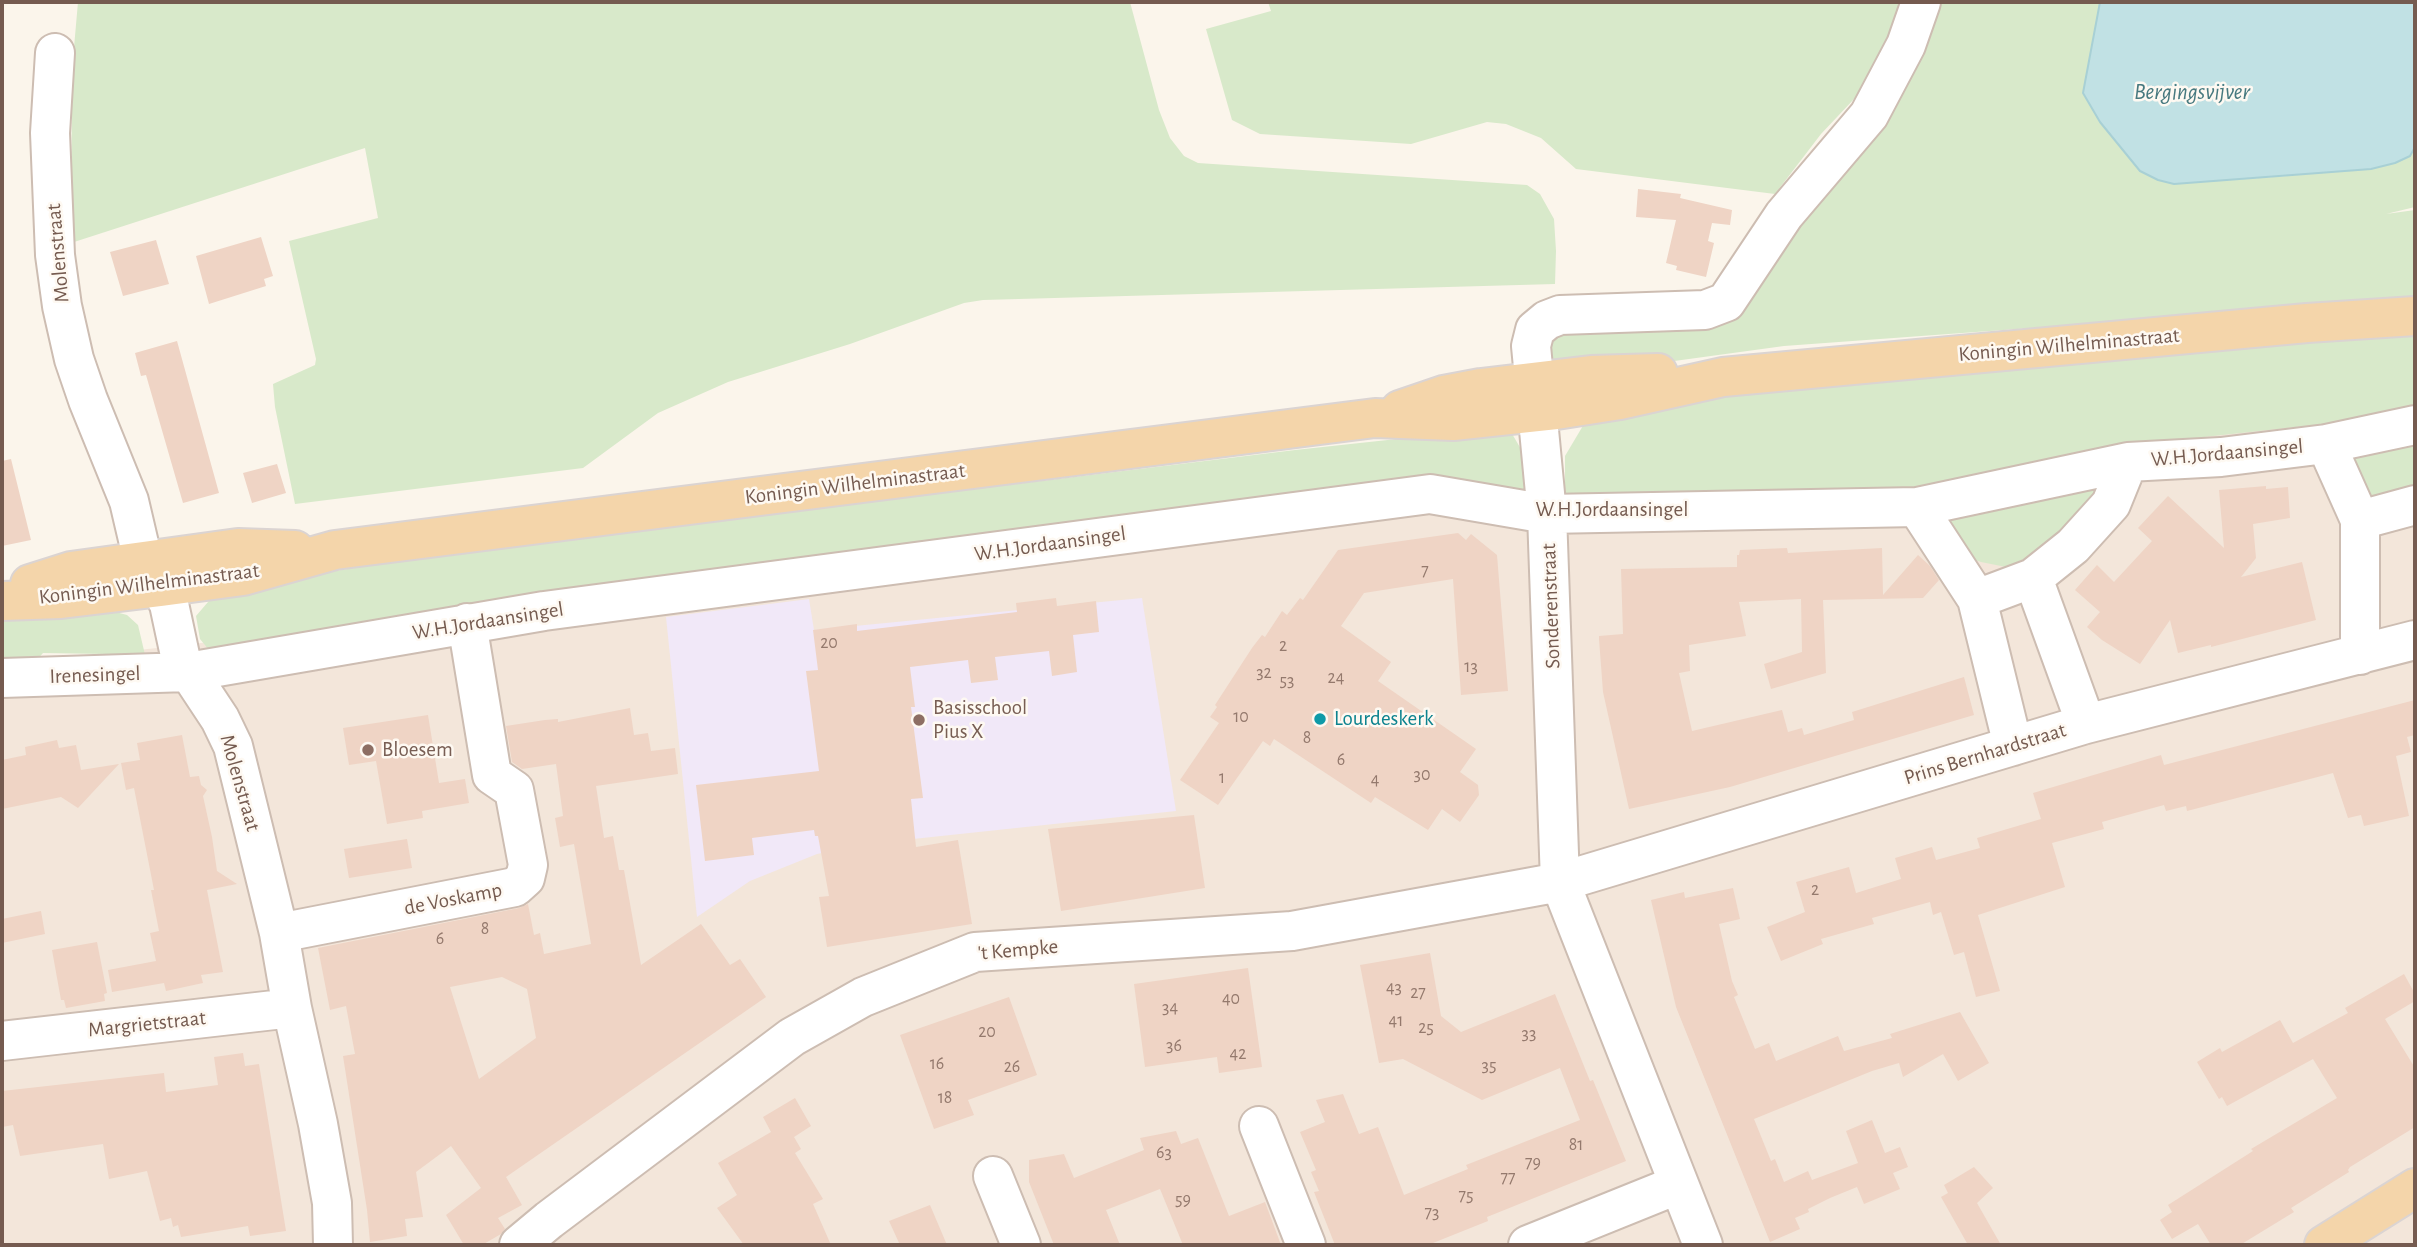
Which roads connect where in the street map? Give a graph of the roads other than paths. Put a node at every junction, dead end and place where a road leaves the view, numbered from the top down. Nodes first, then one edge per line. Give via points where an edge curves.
1 (1921, 2) edge
2 (55, 53) dead end
3 (2415, 316) edge
4 (1535, 397) junction
5 (2415, 425) edge
6 (2326, 444) junction
7 (2129, 461) junction
8 (1917, 507) junction
9 (2415, 508) edge
10 (1547, 514) junction
11 (2360, 520) junction
12 (154, 574) junction
13 (2033, 578) junction
14 (2, 593) edge
15 (1978, 599) junction
16 (2, 601) edge
17 (467, 623) junction
18 (2415, 640) edge
19 (2360, 655) junction
20 (188, 672) junction
21 (2, 678) edge
22 (2086, 724) junction
23 (2013, 746) junction
24 (1560, 882) junction
25 (279, 933) junction
26 (292, 1008) junction
27 (2, 1041) edge
28 (1259, 1126) dead end
29 (993, 1176) dead end
30 (1677, 1185) junction
31 (2415, 1188) edge
32 (334, 1245) edge
33 (519, 1245) edge
34 (1021, 1245) edge
35 (1306, 1245) edge
36 (1528, 1245) edge
37 (1703, 1245) edge
38 (2324, 1245) edge

1 - 4 street, Sonderenstraat via 1906,45 1869,115 1784,215 1726,302 1705,310 1560,315 1547,320 1535,330 1531,346
2 - 12 street, Molenstraat via 50,133 62,306 88,400 130,501 140,548
3 - 4 main road, Koningin Wilhelminastraat via 1723,377 1677,372 1591,375
4 - 10 street, Sonderenstraat
4 - 12 main road, Koningin Wilhelminastraat via 1444,395 1375,418 335,550 243,576
5 - 6 street, W.H.Jordaansingel
6 - 7 street, W.H.Jordaansingel via 2221,457
6 - 11 street, W.H.Jordaansingel
7 - 8 street, W.H.Jordaansingel
7 - 13 street, W.H.Jordaansingel via 2111,503 2073,546
8 - 10 street, W.H.Jordaansingel
8 - 15 street
9 - 11 street
10 - 17 street, W.H.Jordaansingel via 1430,494
10 - 24 street, Sonderenstraat
11 - 19 street, W.H.Jordaansingel
12 - 14 main road, Koningin Wilhelminastraat via 71,571
12 - 16 main road, Koningin Wilhelminastraat via 61,599
12 - 20 street, Molenstraat via 169,604 181,660
13 - 15 street, W.H.Jordaansingel
13 - 22 street
15 - 23 street
17 - 20 street, W.H.Jordaansingel
17 - 25 street, de Voskamp via 492,775 514,790 528,865 525,878 515,887
18 - 19 street, Prins Bernhardstraat
19 - 22 street, Prins Bernhardstraat
20 - 21 street, Irenesingel
20 - 25 street, Molenstraat via 233,746
22 - 23 street, Prins Bernhardstraat
23 - 24 street, Prins Bernhardstraat
24 - 30 street, Sonderenstraat
24 - 33 street, 't Kempke via 1292,931 975,952 863,997 792,1037
25 - 26 street, Molenstraat
26 - 27 street, Margrietstraat
26 - 32 street, Molenstraat via 318,1124 332,1203
28 - 35 street
29 - 34 street
30 - 36 street
30 - 37 street, Sonderenstraat
31 - 38 main road

